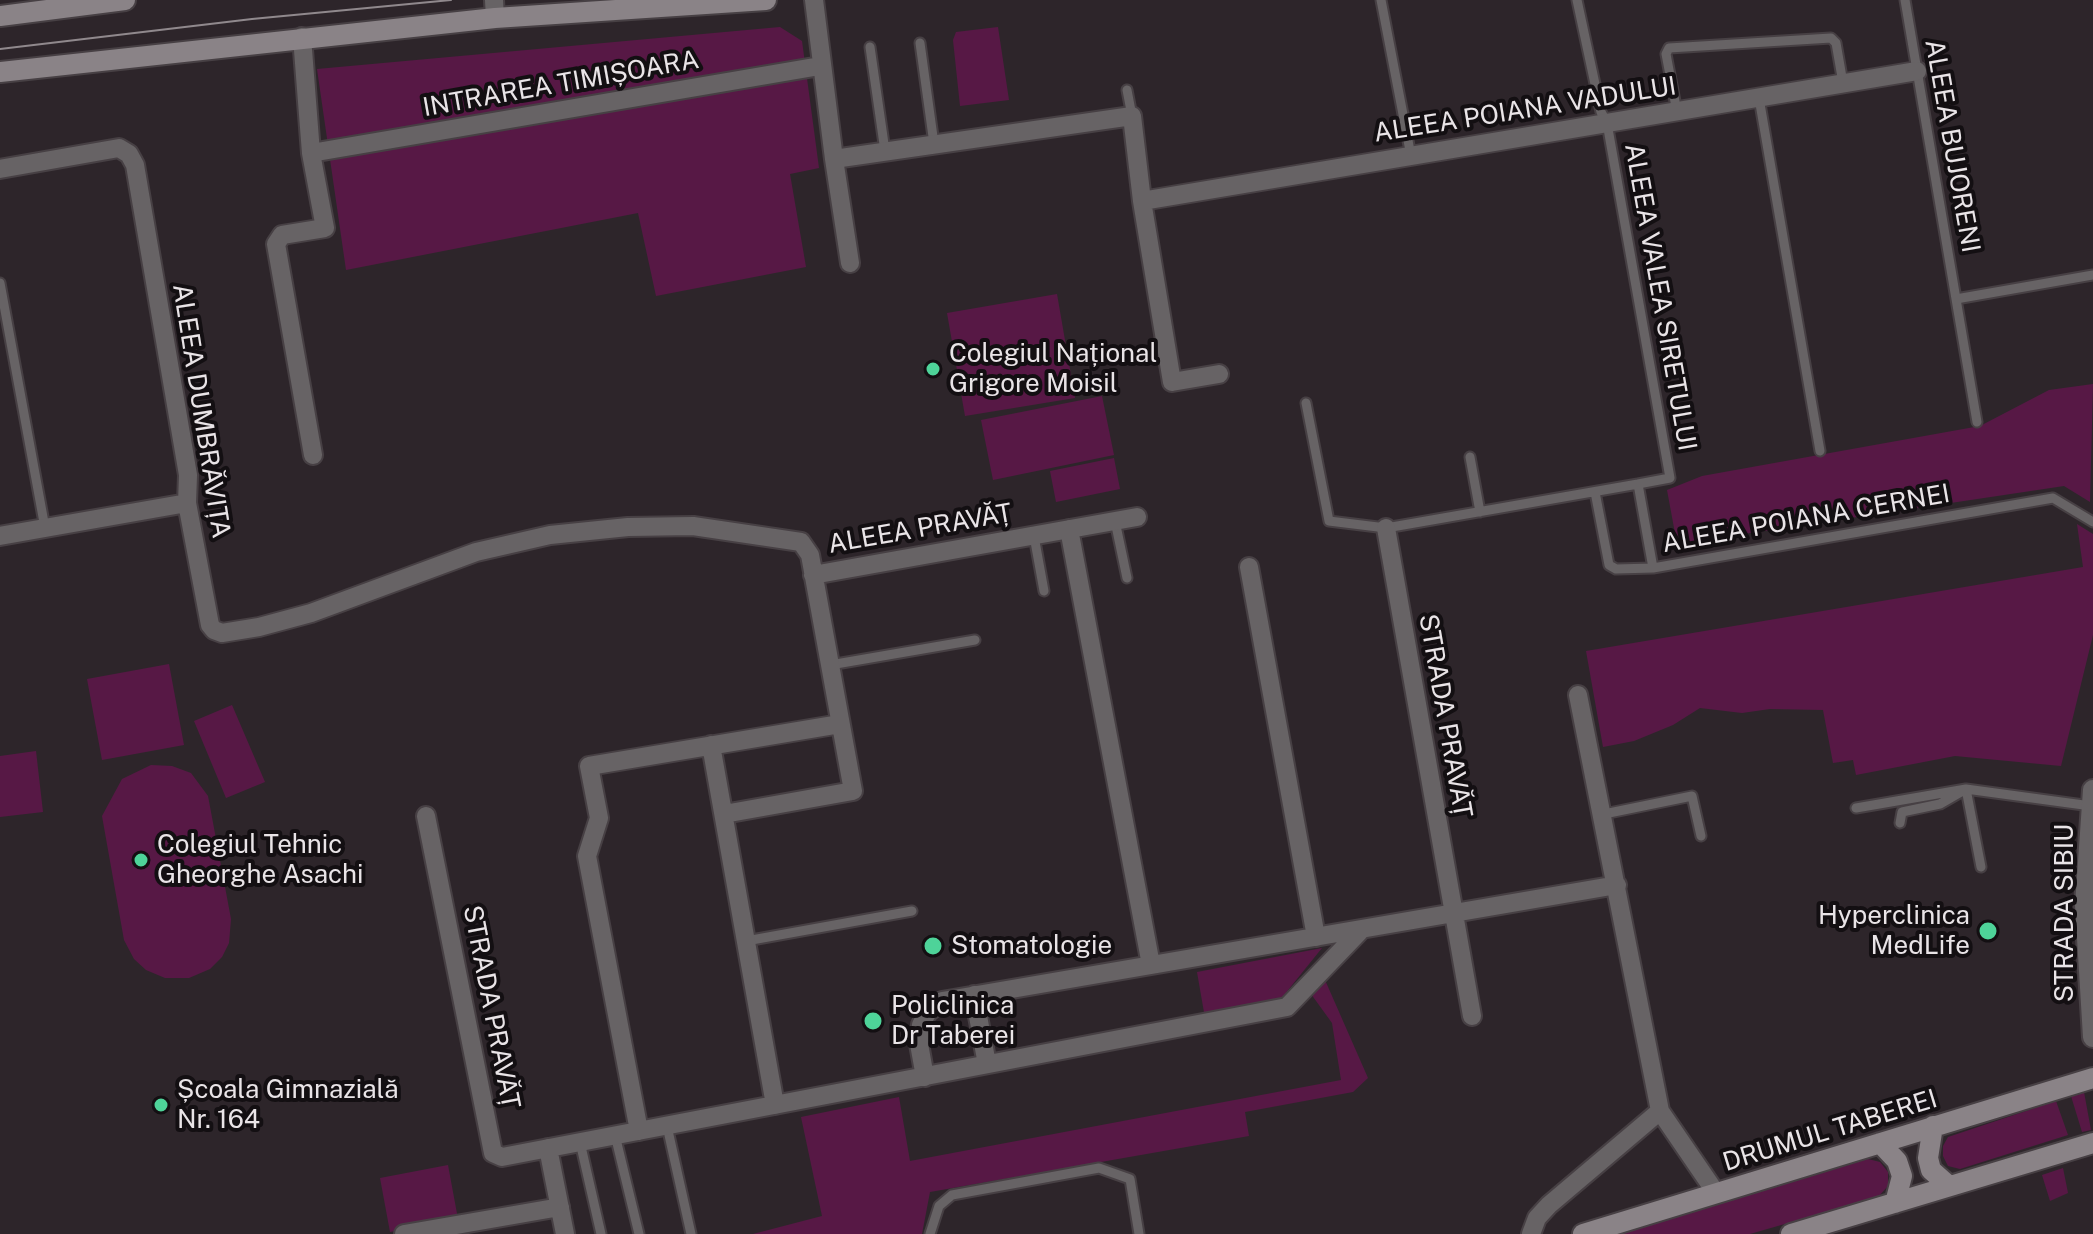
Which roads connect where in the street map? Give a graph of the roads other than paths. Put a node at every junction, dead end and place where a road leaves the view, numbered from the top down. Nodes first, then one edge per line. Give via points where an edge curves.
1 (125, 0) edge
2 (766, 0) edge
3 (814, 0) edge
4 (1381, 0) edge
5 (1577, 0) edge
6 (1905, 0) edge
7 (495, 9) edge
8 (0, 16) edge
9 (302, 37) junction
10 (920, 43) dead end
11 (870, 47) dead end
12 (820, 66) junction
13 (1917, 71) junction
14 (0, 72) edge
15 (1843, 83) junction
16 (1127, 90) dead end
17 (1759, 98) junction
18 (1677, 112) junction
19 (1132, 116) junction
20 (1607, 123) junction
21 (934, 144) junction
22 (885, 151) junction
23 (311, 153) junction
24 (1411, 156) junction
25 (834, 159) junction
26 (0, 169) edge
27 (1142, 201) junction
28 (850, 263) dead end
29 (2093, 275) edge
30 (0, 283) edge
31 (1956, 299) junction
32 (1219, 374) dead end
33 (1306, 403) dead end
34 (1977, 422) dead end
35 (1820, 451) dead end
36 (313, 455) dead end
37 (1470, 457) dead end
38 (1638, 484) junction
39 (1595, 492) junction
40 (187, 503) junction
41 (1480, 512) junction
42 (1137, 517) dead end
43 (1115, 521) junction
44 (2093, 522) edge
45 (45, 528) junction
46 (1386, 528) junction
47 (1069, 529) junction
48 (1034, 535) junction
49 (0, 536) edge
50 (1249, 567) dead end
51 (1653, 568) junction
52 (813, 575) junction
53 (1127, 578) dead end
54 (1044, 591) dead end
55 (975, 640) dead end
56 (830, 665) junction
57 (1578, 695) dead end
58 (840, 724) junction
59 (711, 745) junction
60 (1966, 789) junction
61 (2092, 798) edge
62 (1856, 808) dead end
63 (724, 814) junction
64 (1604, 814) junction
65 (426, 816) dead end
66 (1900, 823) dead end
67 (1701, 836) dead end
68 (1981, 867) dead end
69 (1617, 885) junction
70 (912, 911) dead end
71 (1454, 913) junction
72 (1362, 929) junction
73 (1316, 937) junction
74 (746, 941) junction
75 (1151, 965) junction
76 (974, 995) junction
77 (1472, 1016) dead end
78 (2093, 1037) edge
79 (987, 1064) junction
80 (925, 1077) junction
81 (2093, 1078) edge
82 (775, 1105) junction
83 (1660, 1111) junction
84 (667, 1126) junction
85 (1933, 1126) junction
86 (639, 1131) junction
87 (615, 1135) junction
88 (580, 1142) junction
89 (1880, 1143) junction
90 (2093, 1143) edge
91 (548, 1148) junction
92 (1949, 1186) junction
93 (1716, 1193) junction
94 (1895, 1203) junction
95 (560, 1207) junction
96 (404, 1234) edge
97 (565, 1234) edge
98 (601, 1234) edge
99 (639, 1234) edge
100 (691, 1234) edge
101 (930, 1234) edge
102 (1139, 1234) edge
103 (1531, 1234) edge
104 (1583, 1234) edge
105 (1791, 1234) edge

1 - 8 main road
2 - 7 main road
3 - 12 street
4 - 24 lane
5 - 20 lane, ALEEA VALEA SIRETULUI
6 - 13 lane, ALEEA BUJORENI
7 - 9 main road
9 - 14 main road
9 - 23 street
10 - 21 lane
11 - 22 lane
12 - 23 street, INTRAREA TIMIȘOARA
12 - 25 street
13 - 15 street, ALEEA POIANA VADULUI
13 - 31 lane, ALEEA BUJORENI
15 - 17 street, ALEEA POIANA VADULUI
15 - 18 lane via 1831,38 1669,48
16 - 19 lane
17 - 18 street, ALEEA POIANA VADULUI
17 - 35 lane
18 - 20 street, ALEEA POIANA VADULUI
19 - 21 street
19 - 27 street
20 - 24 street, ALEEA POIANA VADULUI
20 - 38 lane, ALEEA VALEA SIRETULUI via 1670,478
21 - 22 street
22 - 25 street
23 - 36 street via 325,228 282,235 276,244
24 - 27 street, ALEEA POIANA VADULUI
25 - 28 street
26 - 40 street, ALEEA DUMBRĂVIȚA via 119,148 129,154 188,475
27 - 32 street via 1172,382
29 - 31 lane
30 - 45 lane
31 - 34 lane, ALEEA BUJORENI
33 - 46 lane via 1329,521
37 - 41 lane
38 - 39 lane
38 - 51 lane, ALEEA POIANA CERNEI
39 - 41 lane
39 - 51 lane via 1609,565
40 - 45 street
40 - 52 street, ALEEA DUMBRĂVIȚA via 210,625 222,633 259,627 476,552 550,535 628,527 708,527 789,537 806,548
41 - 46 lane
42 - 43 street, ALEEA PRAVĂȚ
43 - 47 street, ALEEA PRAVĂȚ
43 - 53 lane
44 - 51 lane, ALEEA POIANA CERNEI via 2053,498
45 - 49 street
46 - 71 street, STRADA PRAVĂȚ
47 - 48 street, ALEEA PRAVĂȚ
47 - 75 street
48 - 52 street, ALEEA PRAVĂȚ
48 - 54 lane
50 - 73 street
52 - 56 street, ALEEA PRAVĂȚ
55 - 56 lane
56 - 58 street, ALEEA PRAVĂȚ
57 - 64 street
58 - 59 street
58 - 63 street, ALEEA PRAVĂȚ via 853,791
59 - 63 street
59 - 86 street via 589,766 599,818 587,856
60 - 61 lane
60 - 62 lane
60 - 66 lane via 1940,804 1902,812
60 - 68 lane
61 - 78 street, STRADA SIBIU via 2085,905
63 - 74 street
64 - 67 lane via 1692,796
64 - 69 street
65 - 91 street, STRADA PRAVĂȚ via 493,1153 502,1157
69 - 71 street
69 - 83 street
70 - 74 lane
71 - 72 street
71 - 77 street, STRADA PRAVĂȚ
72 - 73 street
72 - 79 street, STRADA PRAVĂȚ via 1287,1007
73 - 75 street
74 - 82 street
75 - 76 street
76 - 79 street
76 - 80 street via 942,1001 927,1013 919,1044
79 - 80 street, STRADA PRAVĂȚ
80 - 82 street, STRADA PRAVĂȚ
81 - 85 main road, DRUMUL TABEREI
82 - 84 street, STRADA PRAVĂȚ
83 - 93 street
83 - 103 street via 1549,1205
84 - 86 street, STRADA PRAVĂȚ
84 - 100 lane
85 - 89 main road, DRUMUL TABEREI
85 - 92 main road via 1931,1170
86 - 87 street, STRADA PRAVĂȚ
87 - 88 street, STRADA PRAVĂȚ
87 - 99 lane
88 - 91 street, STRADA PRAVĂȚ
88 - 98 lane
89 - 93 main road, DRUMUL TABEREI
89 - 94 main road via 1897,1161 1902,1176
90 - 92 main road
91 - 95 street
92 - 94 main road
93 - 104 main road, DRUMUL TABEREI
94 - 105 main road
95 - 96 street
95 - 97 street
101 - 102 lane via 939,1206 952,1195 1099,1168 1130,1179

